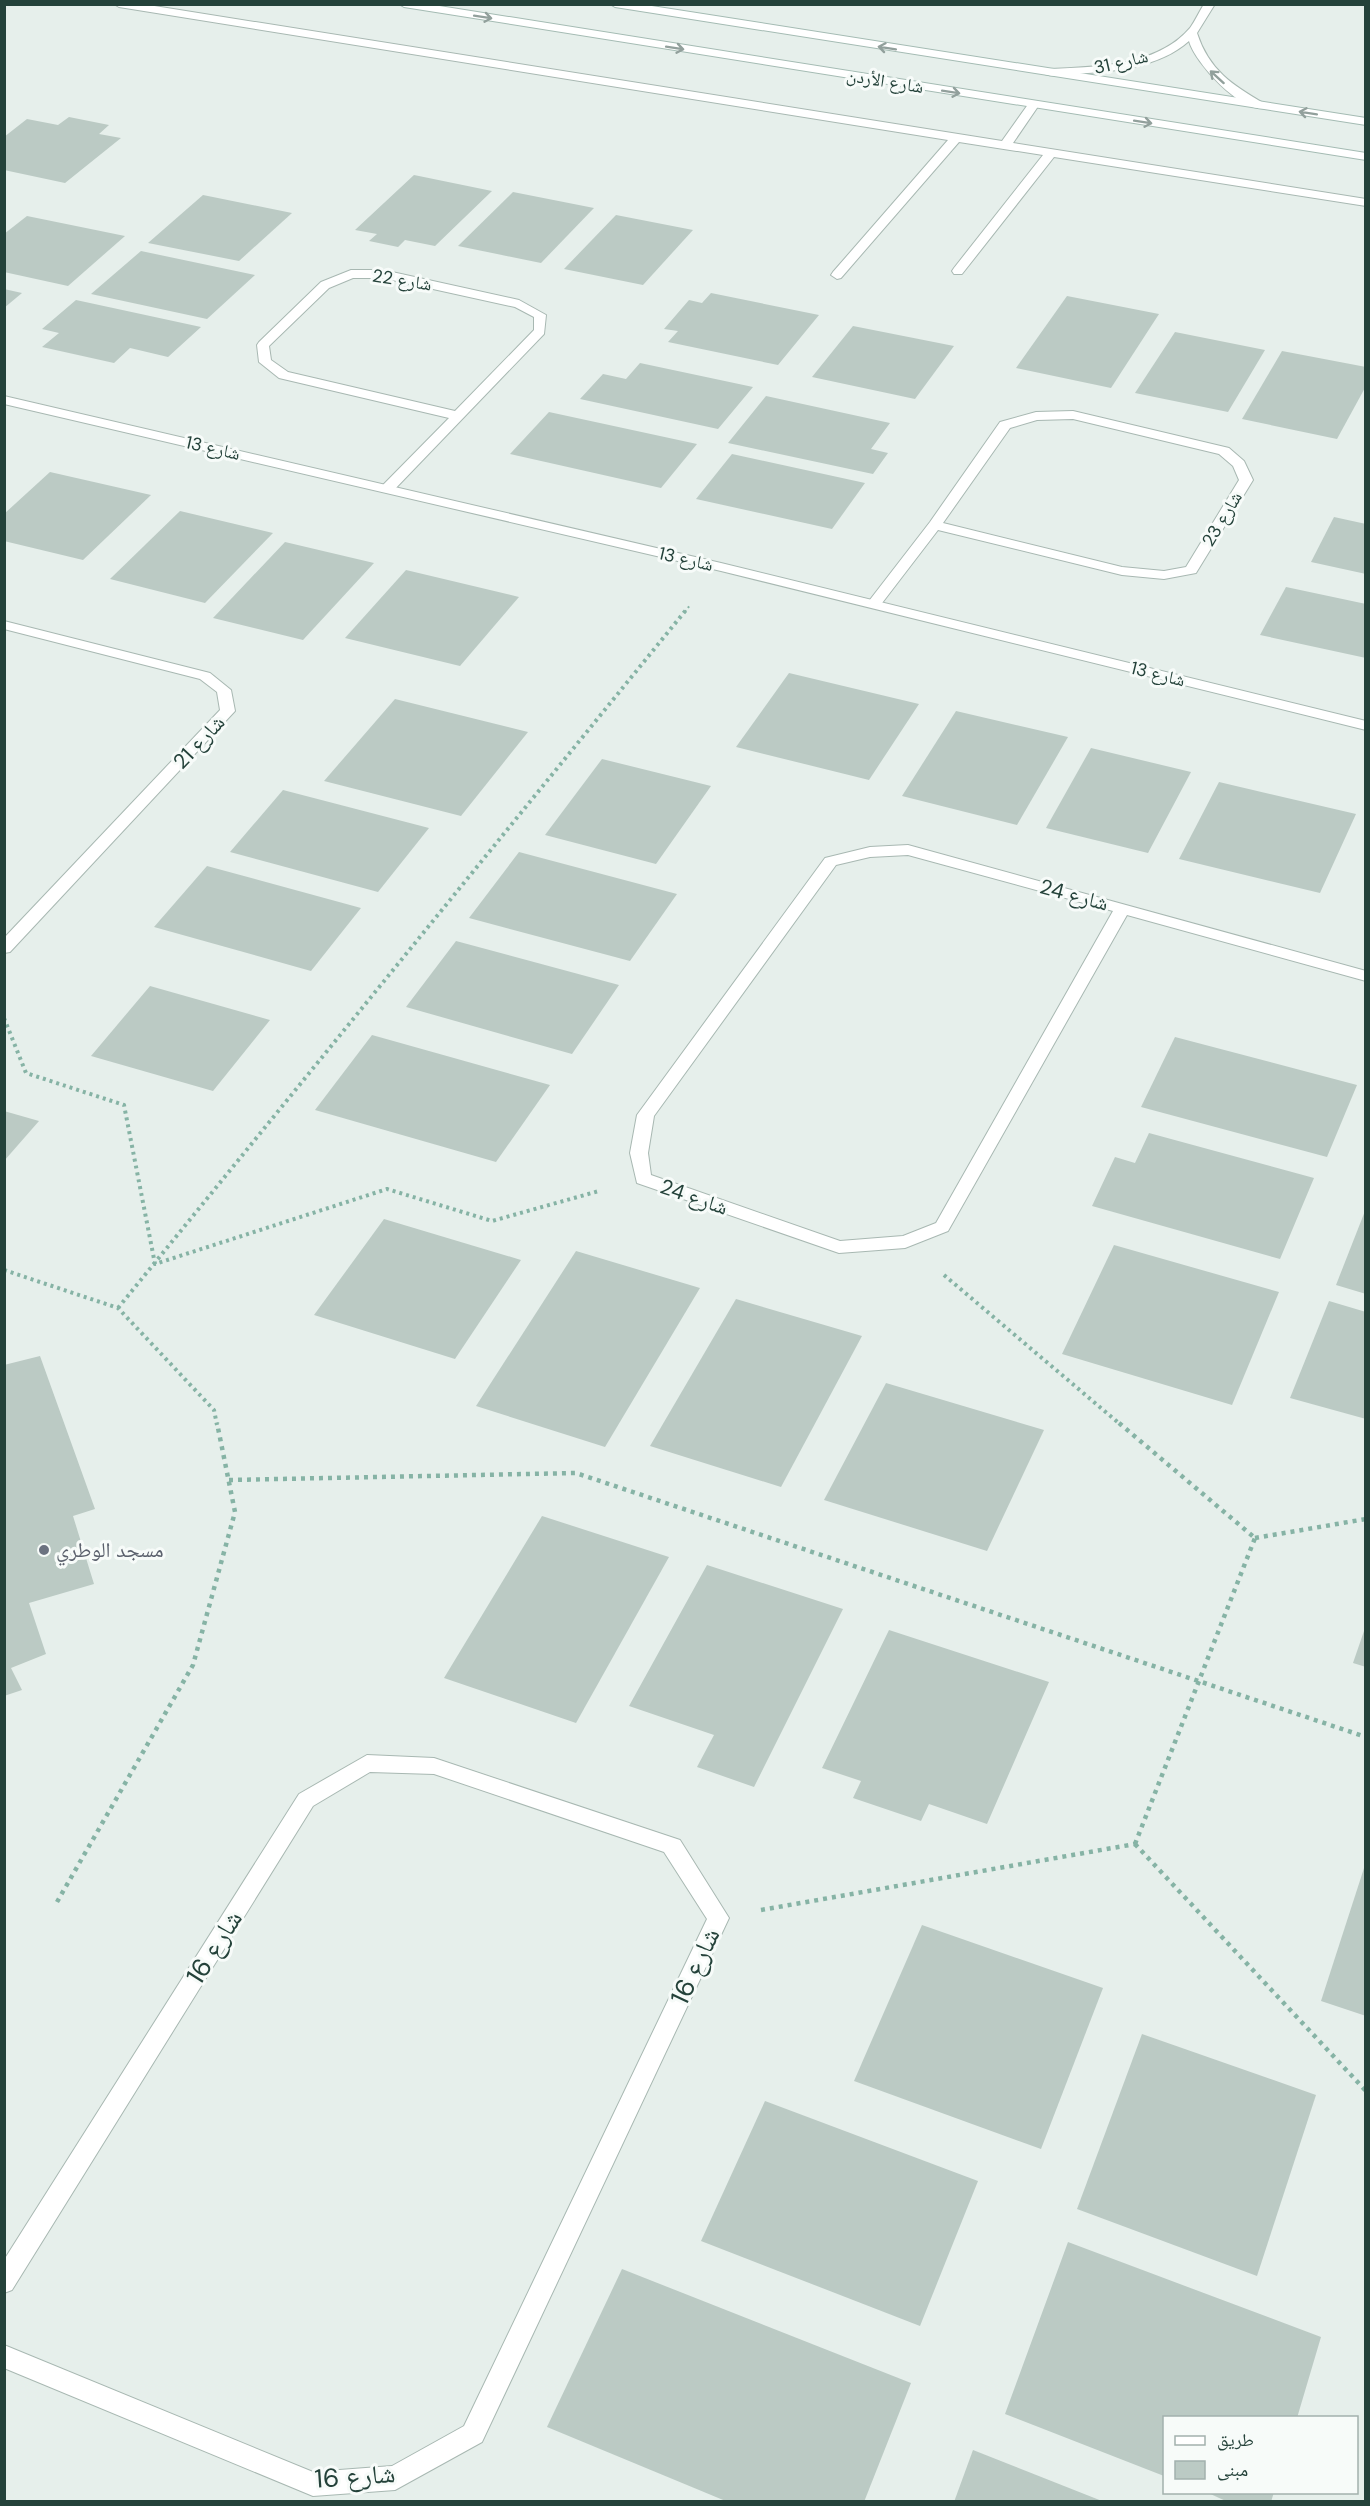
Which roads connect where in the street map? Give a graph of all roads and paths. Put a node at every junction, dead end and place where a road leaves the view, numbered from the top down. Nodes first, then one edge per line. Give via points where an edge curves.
1 (119, 4) edge
2 (404, 4) edge
3 (615, 4) edge
4 (1210, 4) edge
5 (1192, 33) junction
6 (1044, 72) junction
7 (1033, 105) junction
8 (1261, 106) junction
9 (1365, 122) edge
10 (956, 138) junction
11 (1005, 146) junction
12 (1051, 153) junction
13 (1365, 157) edge
14 (1365, 203) edge
15 (958, 271) dead end
16 (837, 275) dead end
17 (4, 400) edge
18 (458, 416) junction
19 (387, 489) junction
20 (935, 525) junction
21 (721, 567) junction
22 (874, 604) junction
23 (10, 626) edge
24 (4, 639) edge
25 (1365, 726) edge
26 (1122, 908) junction
27 (4, 948) edge
28 (1365, 976) edge
29 (4, 1018) edge
30 (643, 1179) junction
31 (905, 1242) junction
32 (155, 1264) junction
33 (4, 1270) edge
34 (118, 1308) junction
35 (229, 1480) junction
36 (1365, 1519) edge
37 (1255, 1538) junction
38 (1199, 1683) junction
39 (1365, 1737) edge
40 (1136, 1844) junction
41 (57, 1902) dead end
42 (718, 1918) junction
43 (1365, 2091) edge
44 (4, 2282) edge
45 (4, 2356) edge

1 - 10 street
2 -> 7 street, شارع الأردن
6 -> 3 street, شارع الأردن
4 - 5 street, شارع 31
5 - 6 street, شارع 31 via 1180,43 1144,59 1098,69
8 -> 5 street via 1210,71 1194,45
6 - 8 street, شارع الأردن
7 - 11 street
7 -> 13 street, شارع الأردن
9 -> 8 street, شارع الأردن
10 - 11 street
10 - 16 street
11 - 12 street
12 - 14 street
12 - 15 street
17 - 19 street, شارع 13
18 - 18 street, شارع 22 via 284,375 266,362 263,345 326,285 351,274 383,274 519,304 540,315 540,331
18 - 19 street, شارع 22
19 - 21 street, شارع 13
20 - 20 street, 23 شارع via 1005,424 1036,416 1073,415 1224,452 1239,464 1246,480 1191,570 1164,575 1122,571
20 - 22 street, 23 شارع
21 - 22 street, شارع 13
21 - 32 path
22 - 25 street, شارع 13
23 - 24 street, شارع 21
23 - 27 street, شارع 21 via 205,676 224,690 228,711
26 - 28 street, شارع 24
26 - 30 street, شارع 24 via 908,850 870,852 831,861 646,1115 639,1153
26 - 31 street, شارع 24 via 942,1227
29 - 32 path via 26,1073 124,1105
30 - 31 street, شارع 24 via 839,1247
30 - 32 path via 492,1221 387,1189
31 - 37 path
32 - 34 path
33 - 34 path
34 - 35 path via 214,1410
35 - 38 path via 576,1473
35 - 41 path via 235,1512 193,1665
36 - 37 path
37 - 38 path
38 - 39 path
38 - 40 path
40 - 42 path
40 - 43 path
42 - 44 street, شارع 16 via 672,1846 434,1766 367,1763 306,1800
42 - 45 street, شارع 16 via 473,2434 395,2478 313,2484

